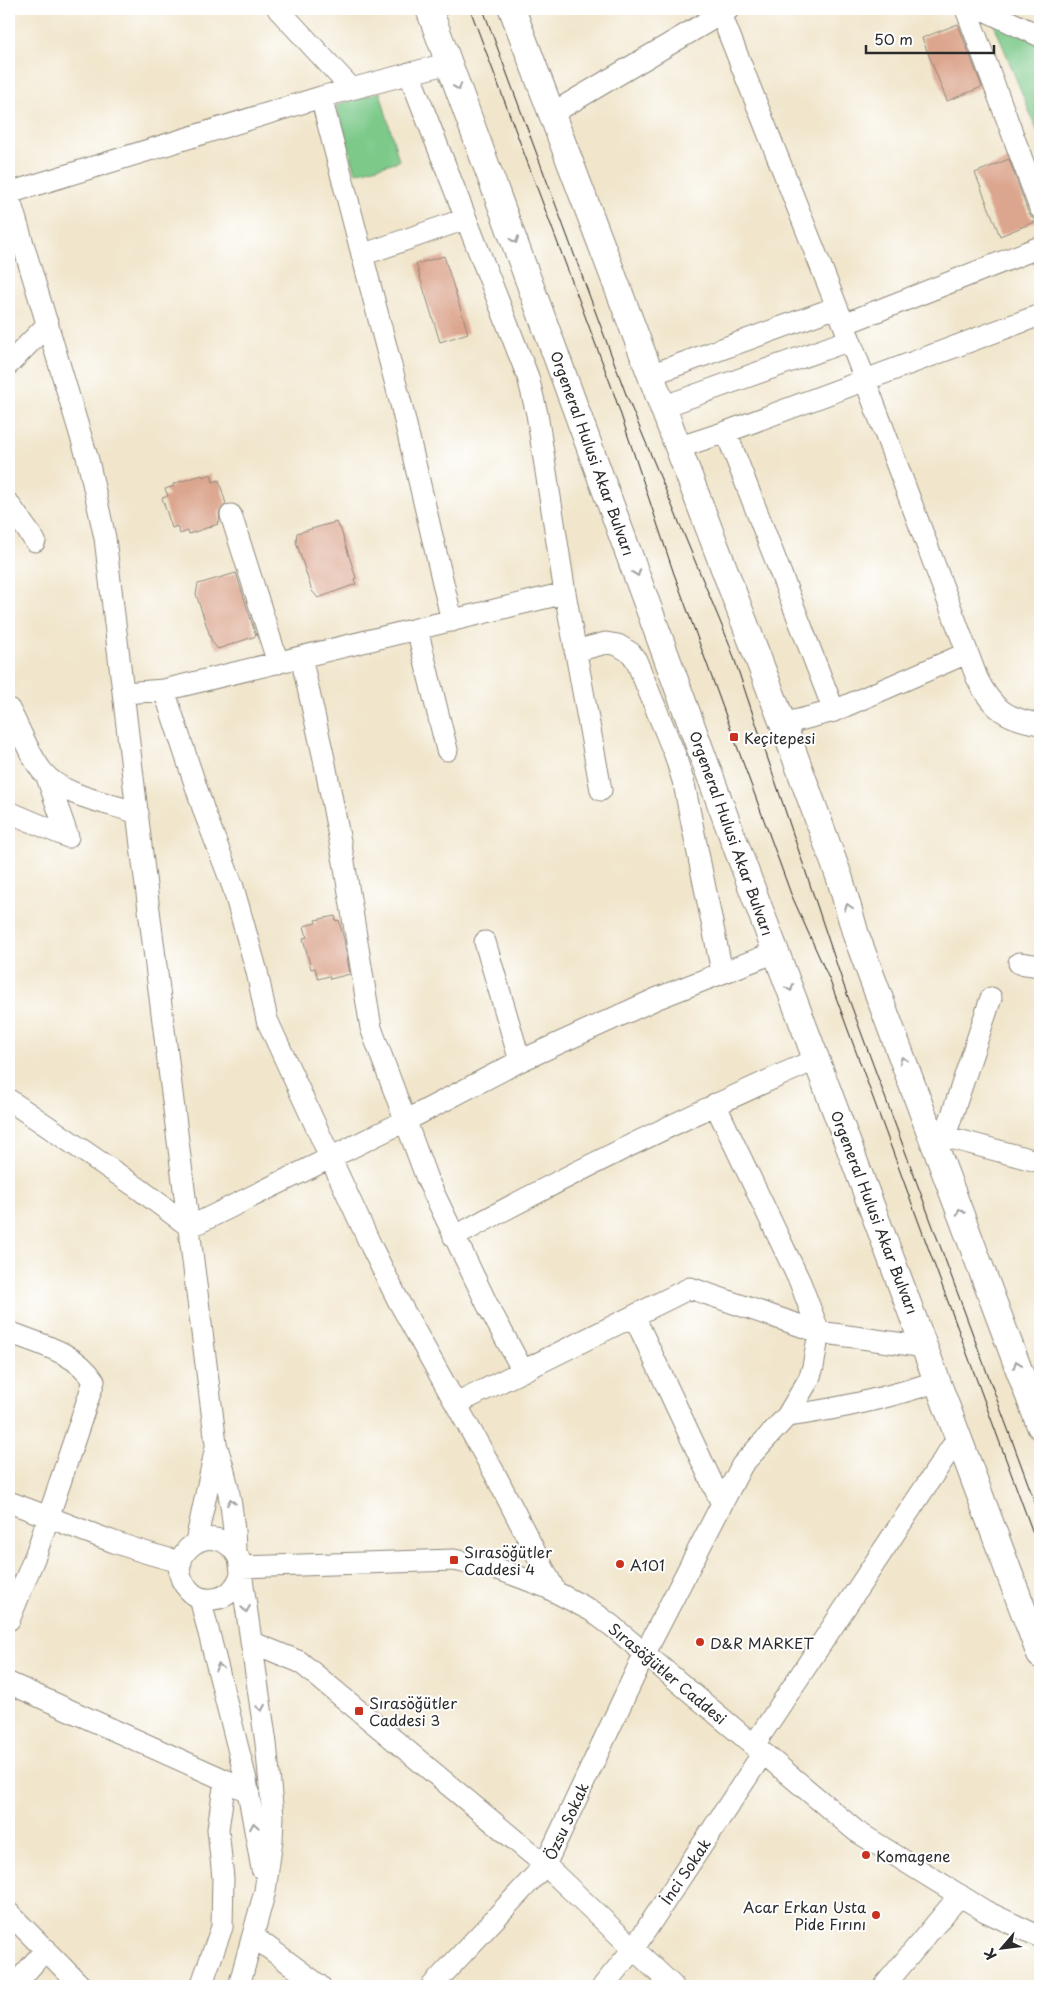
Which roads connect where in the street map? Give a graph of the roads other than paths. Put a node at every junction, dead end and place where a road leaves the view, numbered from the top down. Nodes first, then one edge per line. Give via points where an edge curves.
1 (278, 9) edge
2 (430, 9) edge
3 (512, 9) edge
4 (966, 9) edge
5 (982, 9) edge
6 (725, 11) edge
7 (1040, 36) edge
8 (449, 63) junction
9 (409, 74) junction
10 (351, 88) junction
11 (321, 97) junction
12 (551, 114) junction
13 (9, 192) edge
14 (9, 197) edge
15 (1040, 208) edge
16 (465, 219) junction
17 (1040, 247) edge
18 (362, 255) junction
19 (1040, 315) edge
20 (48, 324) junction
21 (844, 324) junction
22 (9, 364) edge
23 (650, 375) junction
24 (865, 380) junction
25 (662, 406) junction
26 (726, 432) junction
27 (677, 448) junction
28 (9, 504) edge
29 (231, 514) dead end
30 (35, 541) dead end
31 (565, 593) junction
32 (452, 621) junction
33 (417, 630) junction
34 (575, 651) junction
35 (967, 653) junction
36 (301, 657) junction
37 (278, 663) junction
38 (164, 690) junction
39 (124, 693) junction
40 (9, 709) edge
41 (834, 710) junction
42 (783, 724) junction
43 (1040, 724) edge
44 (447, 750) dead end
45 (48, 778) junction
46 (602, 790) dead end
47 (9, 812) edge
48 (138, 813) junction
49 (485, 942) dead end
50 (776, 952) junction
51 (1019, 963) dead end
52 (1040, 966) edge
53 (722, 972) junction
54 (991, 998) dead end
55 (817, 1059) junction
56 (520, 1061) junction
57 (9, 1100) edge
58 (715, 1104) junction
59 (404, 1121) junction
60 (938, 1135) junction
61 (330, 1157) junction
62 (1040, 1162) edge
63 (190, 1226) junction
64 (454, 1237) junction
65 (634, 1316) junction
66 (9, 1332) edge
67 (819, 1332) junction
68 (925, 1346) junction
69 (523, 1371) junction
70 (938, 1381) junction
71 (456, 1404) junction
72 (787, 1416) junction
73 (1040, 1426) edge
74 (959, 1436) junction
75 (216, 1444) junction
76 (9, 1502) edge
77 (722, 1504) junction
78 (48, 1516) junction
79 (196, 1542) junction
80 (180, 1562) junction
81 (239, 1564) junction
82 (555, 1591) junction
83 (200, 1598) junction
84 (9, 1620) edge
85 (251, 1642) junction
86 (645, 1653) junction
87 (1040, 1655) edge
88 (9, 1683) edge
89 (759, 1749) junction
90 (225, 1780) junction
91 (249, 1792) junction
92 (545, 1865) junction
93 (265, 1891) junction
94 (960, 1895) junction
95 (9, 1913) edge
96 (254, 1937) junction
97 (1040, 1937) edge
98 (634, 1948) junction
99 (46, 1949) junction
100 (14, 1986) edge
101 (81, 1986) edge
102 (201, 1986) edge
103 (239, 1986) edge
104 (320, 1986) edge
105 (432, 1986) edge
106 (603, 1986) edge
107 (673, 1986) edge
108 (884, 1986) edge

1 - 10 street
2 - 8 main road, Orgeneral Hulusi Akar Bulvarı
3 - 12 main road
4 - 15 street
5 - 7 street
6 - 12 street
6 - 21 street
8 - 9 street
8 -> 50 main road, Orgeneral Hulusi Akar Bulvarı
9 - 10 street
9 - 16 street
10 - 11 street
11 - 13 street
11 - 18 street
12 - 23 main road
14 - 20 street
16 - 18 street
16 - 31 street via 528,377 537,414
17 - 21 street
18 - 32 street
19 - 24 street
20 - 22 street
20 - 39 street via 98,501 111,576
21 - 23 street
21 - 24 street
21 - 25 street
23 - 25 main road
24 - 26 street
24 - 35 street
25 - 27 main road
26 - 27 street
26 - 41 street
27 - 42 main road
28 - 30 street
29 - 37 street
31 - 32 street
31 - 34 street
32 - 33 street
33 - 36 street
33 - 44 street
34 - 46 street
34 - 53 street via 612,643 624,648 636,660 684,784
35 - 41 street
35 - 43 street via 981,688 994,704 1020,721
36 - 37 street
36 - 59 street via 344,862 371,1028
37 - 38 street
38 - 39 street
38 - 61 street via 233,887 267,1020
39 - 48 street
40 - 45 street via 36,762
41 - 42 street
60 -> 42 main road via 856,935 840,880
45 - 47 street via 68,837
45 - 48 street via 68,791
48 - 63 street
49 - 56 street
50 - 53 street
50 -> 55 main road, Orgeneral Hulusi Akar Bulvarı
51 - 52 street
53 - 56 street
54 - 60 street
55 - 58 street
55 - 68 main road, Orgeneral Hulusi Akar Bulvarı
56 - 59 street
57 - 63 street
58 - 64 street via 606,1155
58 - 67 street via 800,1282
59 - 61 street
59 - 64 street
60 - 62 street
73 -> 60 main road
61 - 63 street
61 - 71 street via 399,1302
63 - 75 street
64 - 69 street
65 - 67 street via 690,1288
65 - 69 street
65 - 77 street
66 - 78 street via 71,1357 94,1381
67 - 68 street
67 - 72 street, Özsu Sokak via 813,1367
68 - 70 main road, Orgeneral Hulusi Akar Bulvarı
69 - 71 street
70 - 72 street via 854,1406
70 - 74 main road, Orgeneral Hulusi Akar Bulvarı
71 - 82 street
72 - 77 street, Özsu Sokak via 742,1465
74 - 87 main road, Orgeneral Hulusi Akar Bulvarı
74 - 89 street, İnci Sokak
75 - 79 street
81 -> 75 street via 231,1500
76 - 78 street
77 - 86 street, Özsu Sokak
78 - 80 street via 100,1539
78 - 84 street
79 - 80 street
79 - 81 street via 213,1538 221,1540
80 - 83 street via 186,1587
81 - 82 street, Sırasöğütler Caddesi via 454,1560 501,1570
81 - 83 street via 232,1590 217,1599
81 -> 85 street
82 - 86 street, Sırasöğütler Caddesi via 592,1611
91 -> 83 street
85 - 92 street via 300,1662
85 -> 93 street via 273,1816
86 - 89 street, Sırasöğütler Caddesi
86 - 92 street, Özsu Sokak
88 - 90 street
89 - 94 street, Sırasöğütler Caddesi via 856,1831
89 - 98 street, İnci Sokak
90 - 91 street
90 - 102 street via 218,1829 223,1878 222,1927
93 -> 91 street
92 - 98 street
92 - 105 street, Özsu Sokak
93 - 96 street
94 - 97 street, Sırasöğütler Caddesi via 985,1911
94 - 108 street
95 - 99 street
96 - 103 street
96 - 104 street
98 - 106 street, İnci Sokak
98 - 107 street
99 - 100 street
99 - 101 street

